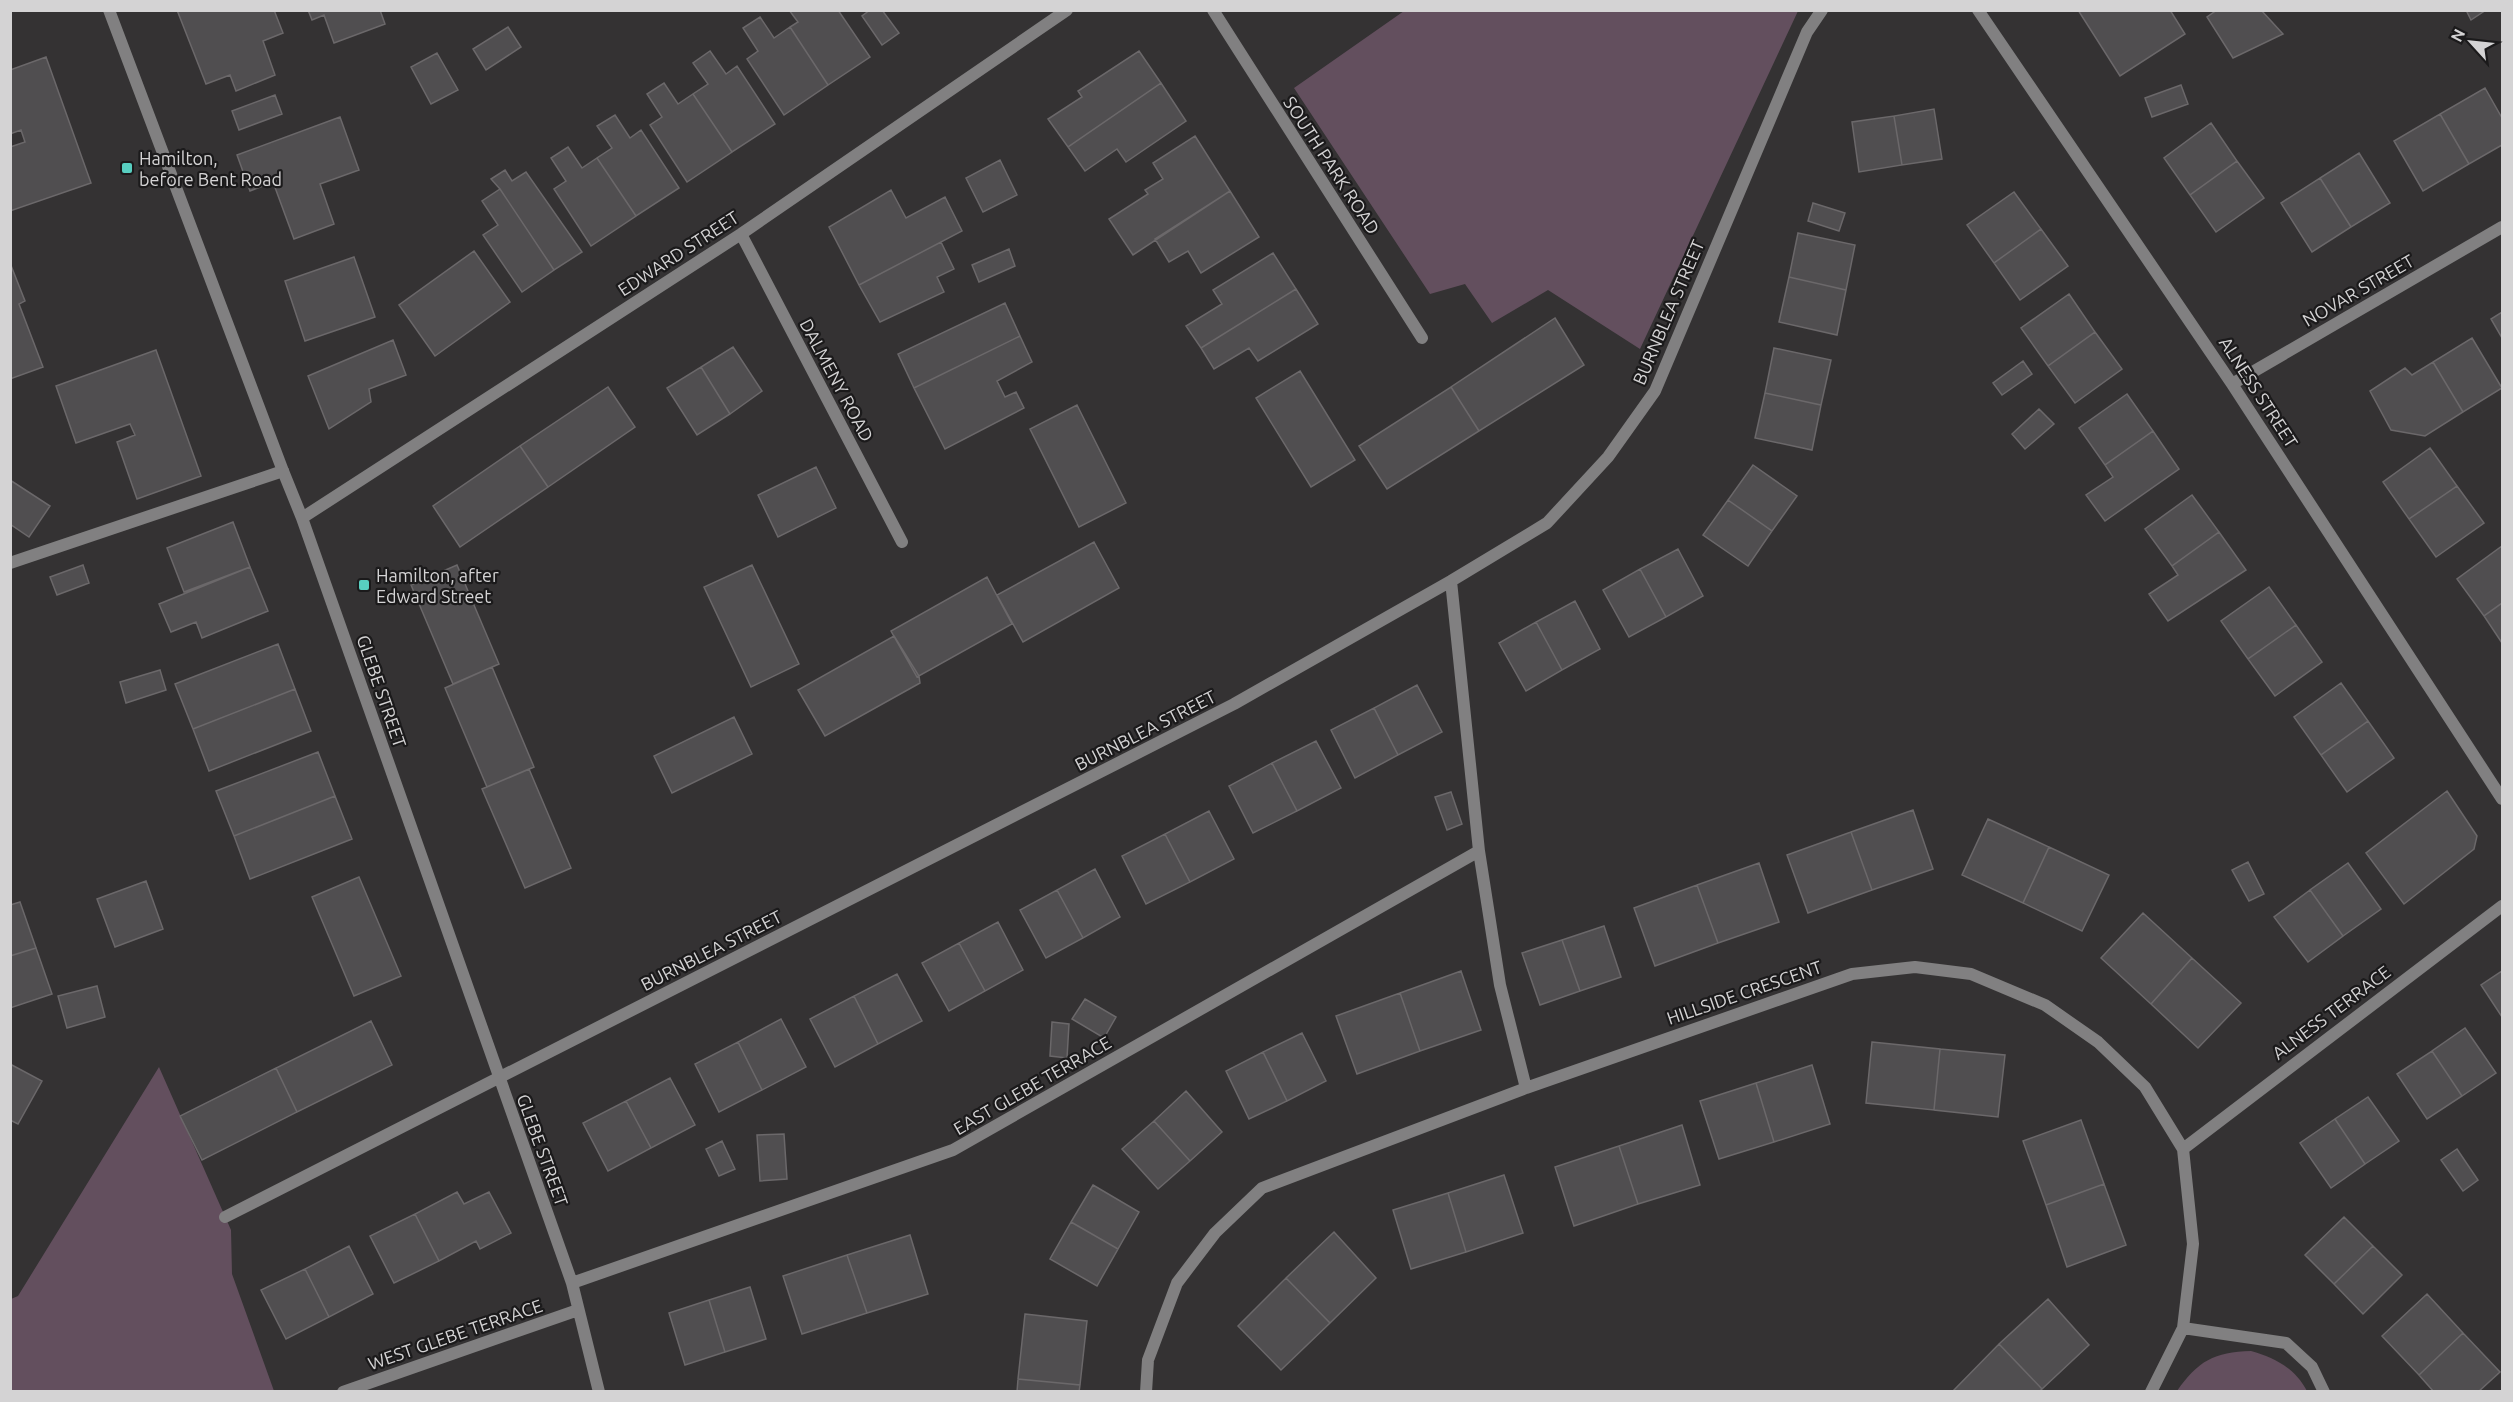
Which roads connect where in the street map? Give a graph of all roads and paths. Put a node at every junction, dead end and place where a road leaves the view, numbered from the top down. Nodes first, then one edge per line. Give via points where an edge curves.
1 (109, 10) edge
2 (1067, 10) edge
3 (1213, 10) edge
4 (1822, 10) edge
5 (1978, 10) edge
6 (2502, 227) edge
7 (741, 234) junction
8 (1422, 338) dead end
9 (2232, 384) junction
10 (283, 471) junction
11 (302, 518) junction
12 (902, 542) dead end
13 (10, 563) edge
14 (1451, 581) junction
15 (2502, 799) edge
16 (1479, 851) junction
17 (2502, 906) edge
18 (499, 1080) junction
19 (1526, 1088) junction
20 (2183, 1149) junction
21 (225, 1217) dead end
22 (572, 1283) junction
23 (578, 1310) junction
24 (2183, 1328) junction
25 (343, 1392) edge
26 (599, 1392) edge
27 (1146, 1392) edge
28 (2151, 1392) edge
29 (2324, 1392) edge

1 - 10 street, GLEBE STREET
2 - 7 street, EDWARD STREET
3 - 8 street, SOUTH PARK ROAD
4 - 14 street, BURNBLEA STREET via 1807,32 1655,391 1608,457 1547,523
5 - 9 street, ALNESS STREET
6 - 9 street, NOVAR STREET
7 - 11 street, EDWARD STREET
7 - 12 street, DALMENY ROAD
9 - 15 street, ALNESS STREET
10 - 11 street, GLEBE STREET
10 - 13 street
11 - 18 street, GLEBE STREET
14 - 16 street
14 - 18 street, BURNBLEA STREET via 1234,704
16 - 19 street via 1500,985
16 - 22 street, EAST GLEBE TERRACE via 953,1150
17 - 20 street, ALNESS TERRACE
18 - 21 street, BURNBLEA STREET
18 - 22 street, GLEBE STREET
19 - 20 street, HILLSIDE CRESCENT via 1852,974 1915,967 1971,974 2045,1005 2098,1042 2145,1087
19 - 27 street, HILLSIDE CRESCENT via 1262,1188 1215,1233 1177,1283 1148,1360
20 - 24 street, HILLSIDE CRESCENT via 2193,1244
22 - 23 street, GLEBE STREET
23 - 25 street, WEST GLEBE TERRACE
23 - 26 street, GLEBE STREET
24 - 28 street, HILLSIDE CRESCENT
24 - 29 street via 2286,1343 2312,1367

